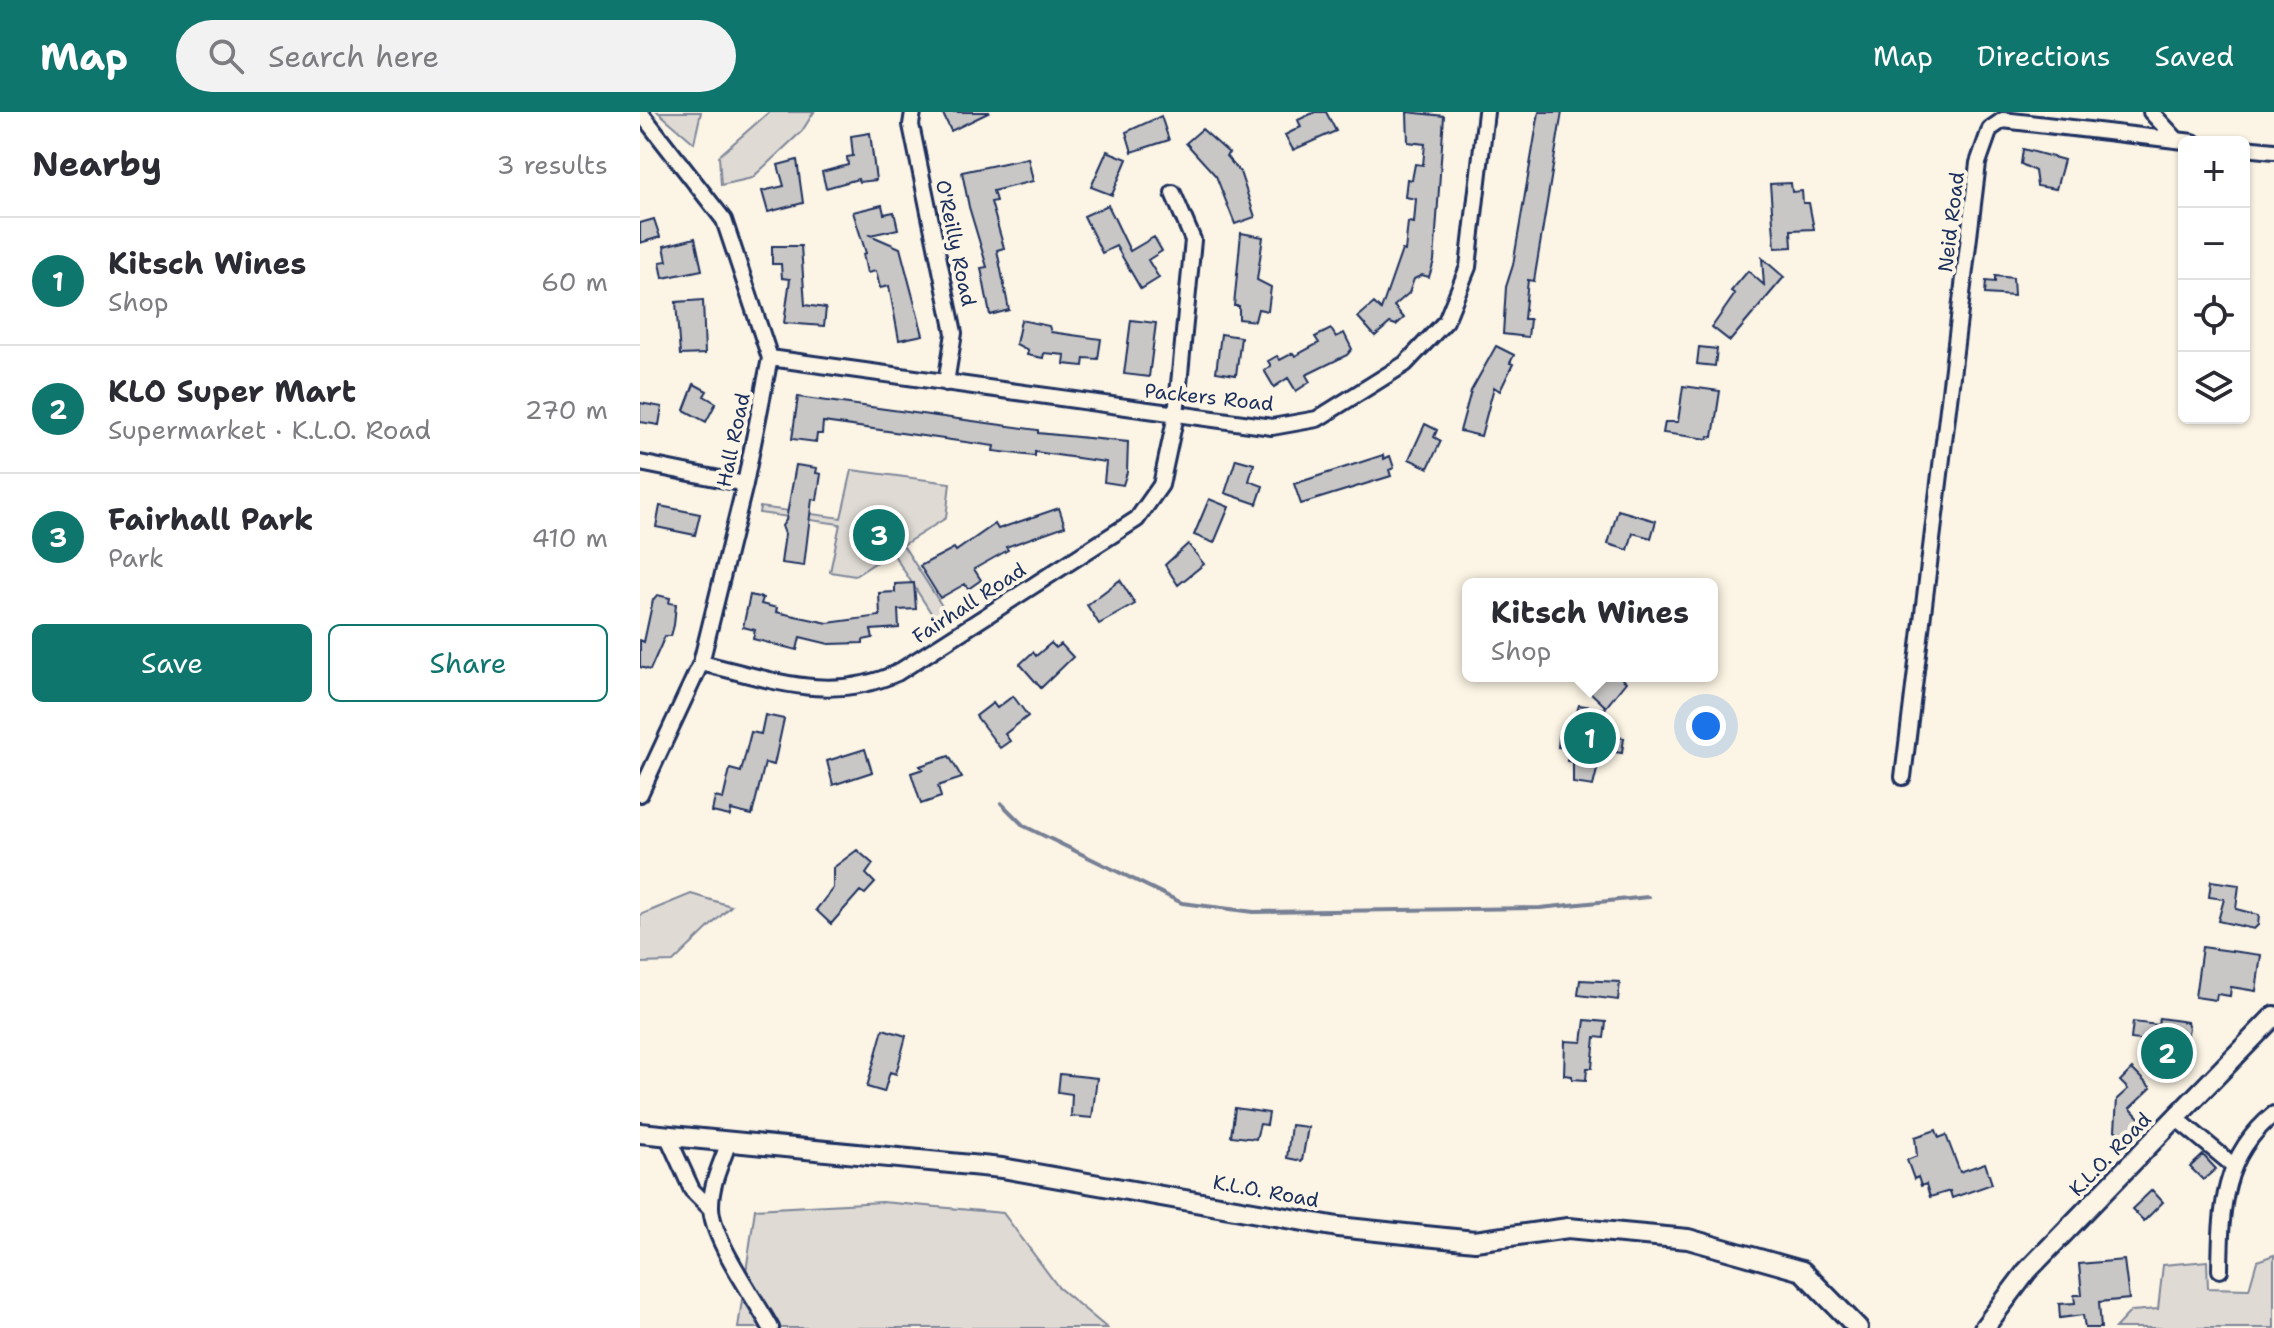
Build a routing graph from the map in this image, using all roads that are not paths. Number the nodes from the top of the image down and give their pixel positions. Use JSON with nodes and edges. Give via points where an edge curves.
{"nodes":[{"id":1,"x":640,"y":112,"type":"edge"},
{"id":2,"x":913,"y":112,"type":"edge"},
{"id":3,"x":1486,"y":112,"type":"edge"},
{"id":4,"x":2151,"y":112,"type":"edge"},
{"id":5,"x":2177,"y":140,"type":"joint"},
{"id":6,"x":2250,"y":149,"type":"edge"},
{"id":7,"x":2274,"y":151,"type":"edge"},
{"id":8,"x":1173,"y":193,"type":"dead end"},
{"id":9,"x":770,"y":358,"type":"junction"},
{"id":10,"x":946,"y":383,"type":"junction"},
{"id":11,"x":1176,"y":415,"type":"junction"},
{"id":12,"x":640,"y":463,"type":"edge"},
{"id":13,"x":745,"y":484,"type":"junction"},
{"id":14,"x":701,"y":663,"type":"junction"},
{"id":15,"x":1903,"y":777,"type":"dead end"},
{"id":16,"x":640,"y":794,"type":"edge"},
{"id":17,"x":2274,"y":1016,"type":"edge"},
{"id":18,"x":2274,"y":1114,"type":"edge"},
{"id":19,"x":2176,"y":1118,"type":"junction"},
{"id":20,"x":640,"y":1133,"type":"edge"},
{"id":21,"x":667,"y":1135,"type":"junction"},
{"id":22,"x":729,"y":1141,"type":"junction"},
{"id":23,"x":2234,"y":1166,"type":"junction"},
{"id":24,"x":711,"y":1209,"type":"junction"},
{"id":25,"x":2220,"y":1270,"type":"dead end"},
{"id":26,"x":771,"y":1328,"type":"edge"},
{"id":27,"x":1858,"y":1328,"type":"edge"},
{"id":28,"x":1984,"y":1328,"type":"edge"}],
"edges":[{"from":1,"to":9,"type":"street","name":"Hall Road","via":[[724,220]]},
{"from":2,"to":10,"type":"street","name":"O'Reilly Road","via":[[911,125],[954,333]]},
{"from":3,"to":11,"type":"street","name":"Packers Road","via":[[1468,267],[1446,321],[1405,364],[1317,419],[1272,427]]},
{"from":4,"to":5,"type":"street"},
{"from":5,"to":15,"type":"street","name":"Neid Road","via":[[2003,120],[1990,129],[1978,163]]},
{"from":6,"to":7,"type":"street"},
{"from":8,"to":11,"type":"street","name":"Fairhall Road","via":[[1193,240]]},
{"from":9,"to":10,"type":"street","name":"Packers Road"},
{"from":9,"to":13,"type":"street","name":"Hall Road"},
{"from":10,"to":11,"type":"street","name":"Packers Road"},
{"from":11,"to":14,"type":"street","name":"Fairhall Road","via":[[1161,485],[1137,519],[897,673],[868,686],[827,691]]},
{"from":12,"to":13,"type":"street"},
{"from":13,"to":14,"type":"street","name":"Hall Road"},
{"from":14,"to":16,"type":"street","name":"Hall Road"},
{"from":17,"to":19,"type":"main road","name":"K.L.O. Road"},
{"from":18,"to":23,"type":"street","via":[[2261,1124]]},
{"from":19,"to":23,"type":"street"},
{"from":19,"to":28,"type":"main road","name":"K.L.O. Road","via":[[2027,1271]]},
{"from":20,"to":21,"type":"main road","name":"K.L.O. Road"},
{"from":21,"to":22,"type":"main road","name":"K.L.O. Road"},
{"from":21,"to":24,"type":"street","via":[[692,1190]]},
{"from":22,"to":24,"type":"street"},
{"from":22,"to":27,"type":"main road","name":"K.L.O. Road","via":[[1002,1168],[1338,1227],[1425,1236],[1475,1241],[1568,1228],[1688,1239],[1802,1271]]},
{"from":23,"to":25,"type":"street","via":[[2221,1202]]},
{"from":24,"to":26,"type":"street","via":[[719,1234]]}]}
